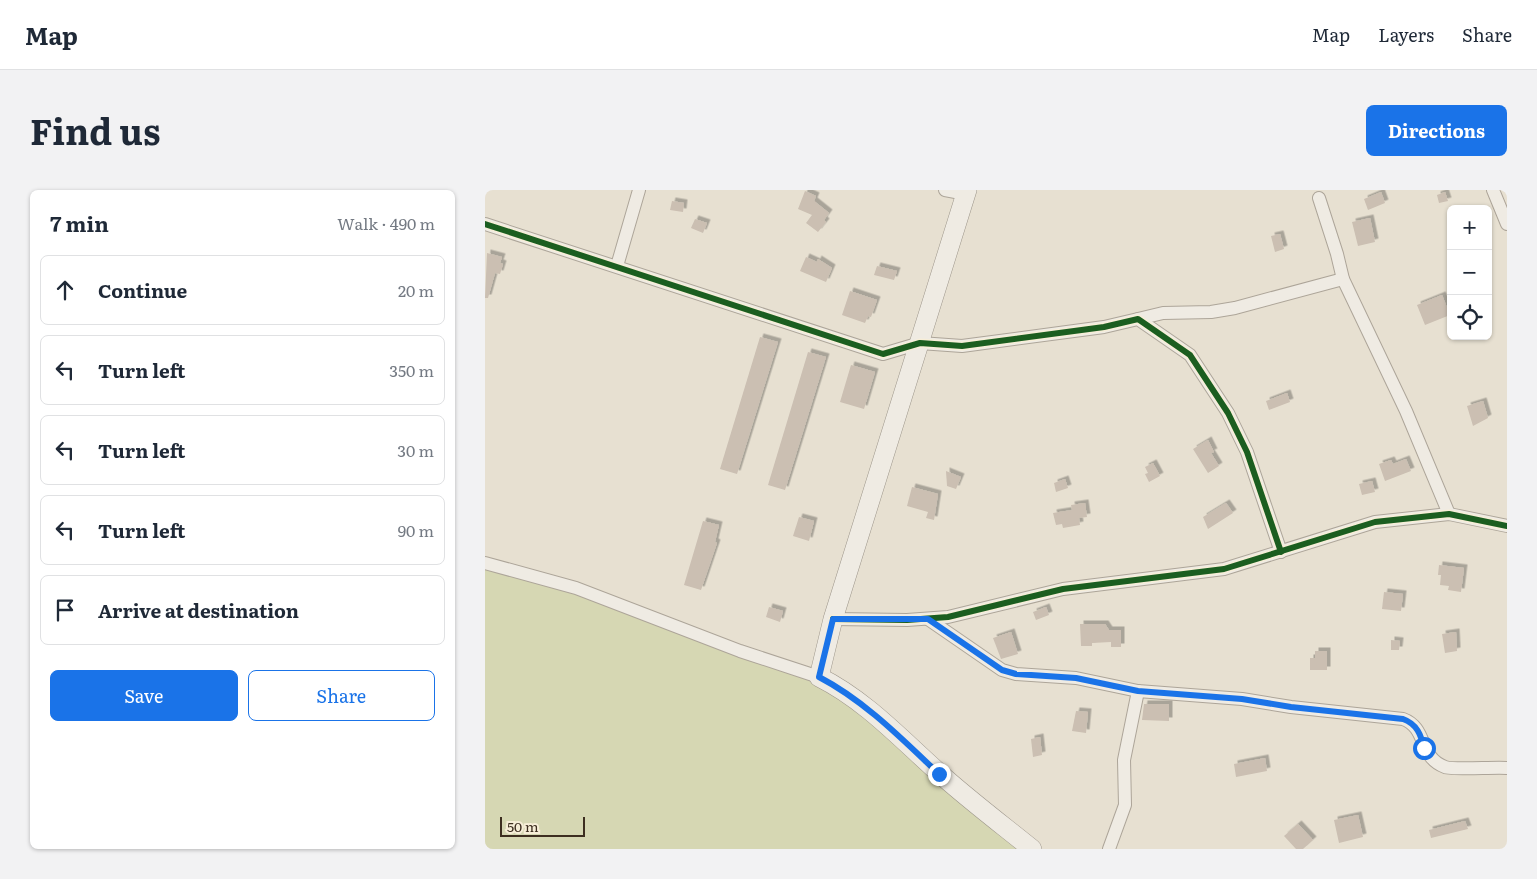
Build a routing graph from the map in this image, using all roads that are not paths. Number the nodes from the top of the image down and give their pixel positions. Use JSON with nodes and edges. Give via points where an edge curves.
{"nodes":[{"id":1,"x":639,"y":190,"type":"edge"},
{"id":2,"x":945,"y":190,"type":"edge"},
{"id":3,"x":1493,"y":190,"type":"edge"},
{"id":4,"x":966,"y":192,"type":"edge"},
{"id":5,"x":1319,"y":198,"type":"dead end"},
{"id":6,"x":485,"y":224,"type":"edge"},
{"id":7,"x":1507,"y":224,"type":"edge"},
{"id":8,"x":617,"y":266,"type":"junction"},
{"id":9,"x":1343,"y":279,"type":"junction"},
{"id":10,"x":1137,"y":319,"type":"junction"},
{"id":11,"x":920,"y":344,"type":"junction"},
{"id":12,"x":1449,"y":514,"type":"junction"},
{"id":13,"x":1507,"y":526,"type":"edge"},
{"id":14,"x":1281,"y":552,"type":"junction"},
{"id":15,"x":485,"y":563,"type":"edge"},
{"id":16,"x":833,"y":619,"type":"junction"},
{"id":17,"x":928,"y":619,"type":"junction"},
{"id":18,"x":819,"y":677,"type":"junction"},
{"id":19,"x":1138,"y":691,"type":"junction"},
{"id":20,"x":1507,"y":768,"type":"edge"},
{"id":21,"x":1032,"y":849,"type":"edge"},
{"id":22,"x":1109,"y":849,"type":"edge"}],
"edges":[{"from":1,"to":8,"type":"street"},
{"from":2,"to":4,"type":"street"},
{"from":3,"to":7,"type":"street"},
{"from":4,"to":11,"type":"street"},
{"from":5,"to":9,"type":"street"},
{"from":6,"to":8,"type":"street"},
{"from":8,"to":11,"type":"street","via":[[883,354]]},
{"from":9,"to":10,"type":"street","via":[[1235,308],[1163,313]]},
{"from":9,"to":12,"type":"street","via":[[1406,411]]},
{"from":10,"to":11,"type":"street","via":[[1105,327],[962,346]]},
{"from":10,"to":14,"type":"street","via":[[1190,355],[1229,413],[1247,452]]},
{"from":11,"to":16,"type":"street"},
{"from":12,"to":13,"type":"street"},
{"from":12,"to":14,"type":"street","via":[[1363,524]]},
{"from":14,"to":17,"type":"street","via":[[1224,569],[1063,589]]},
{"from":15,"to":18,"type":"street","via":[[576,588],[740,651]]},
{"from":16,"to":17,"type":"street"},
{"from":16,"to":18,"type":"street"},
{"from":17,"to":19,"type":"street","via":[[1002,670],[1076,678]]},
{"from":18,"to":21,"type":"street","via":[[840,688],[875,715],[939,774]]},
{"from":19,"to":20,"type":"street","via":[[1242,699],[1403,719],[1421,736],[1428,756],[1445,767]]},
{"from":19,"to":22,"type":"street","via":[[1124,760],[1125,805]]}]}
